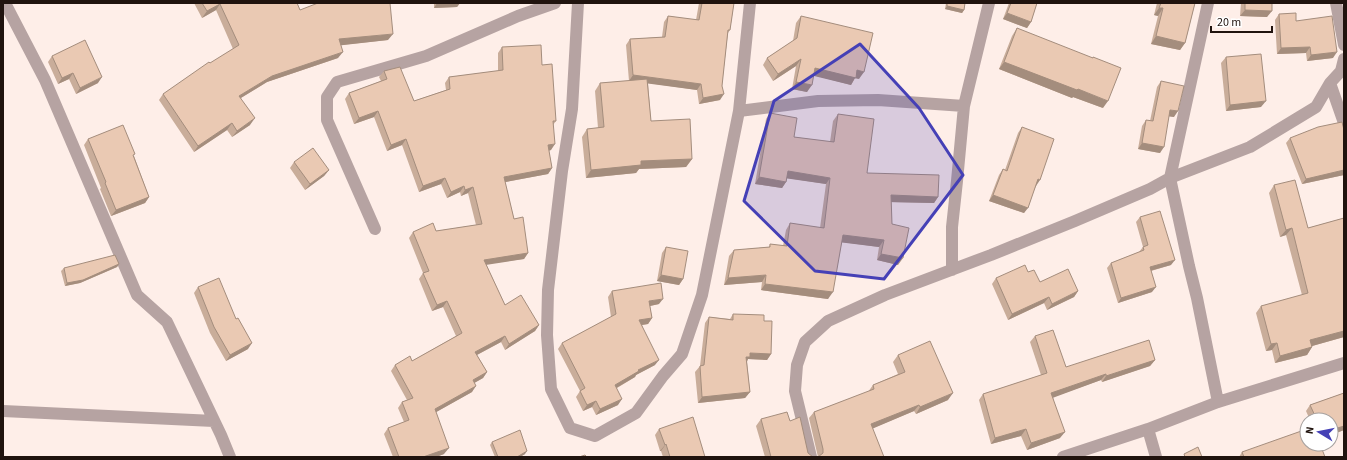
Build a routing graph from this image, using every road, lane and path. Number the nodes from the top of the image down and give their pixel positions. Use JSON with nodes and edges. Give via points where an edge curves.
{"nodes":[{"id":1,"x":5,"y":3,"type":"edge"},
{"id":2,"x":556,"y":3,"type":"edge"},
{"id":3,"x":578,"y":3,"type":"edge"},
{"id":4,"x":750,"y":3,"type":"edge"},
{"id":5,"x":989,"y":3,"type":"edge"},
{"id":6,"x":1208,"y":3,"type":"edge"},
{"id":7,"x":1336,"y":3,"type":"edge"},
{"id":8,"x":1344,"y":45,"type":"edge"},
{"id":9,"x":1344,"y":59,"type":"edge"},
{"id":10,"x":1330,"y":82,"type":"junction"},
{"id":11,"x":964,"y":106,"type":"junction"},
{"id":12,"x":739,"y":111,"type":"junction"},
{"id":13,"x":1344,"y":123,"type":"edge"},
{"id":14,"x":1170,"y":178,"type":"junction"},
{"id":15,"x":375,"y":229,"type":"dead end"},
{"id":16,"x":952,"y":270,"type":"junction"},
{"id":17,"x":1344,"y":364,"type":"edge"},
{"id":18,"x":1218,"y":402,"type":"junction"},
{"id":19,"x":3,"y":411,"type":"edge"},
{"id":20,"x":214,"y":421,"type":"junction"},
{"id":21,"x":1148,"y":429,"type":"junction"},
{"id":22,"x":230,"y":457,"type":"edge"},
{"id":23,"x":811,"y":457,"type":"edge"},
{"id":24,"x":1063,"y":457,"type":"edge"},
{"id":25,"x":1156,"y":457,"type":"edge"}],
"edges":[{"from":1,"to":20,"type":"street","via":[[45,80],[137,295],[167,322]]},
{"from":2,"to":15,"type":"street","via":[[518,16],[426,56],[337,82],[327,98],[327,120]]},
{"from":3,"to":12,"type":"street","via":[[572,109],[548,290],[547,335],[551,389],[570,428],[595,436],[636,413],[682,354],[702,296]]},
{"from":4,"to":12,"type":"street"},
{"from":5,"to":11,"type":"street"},
{"from":6,"to":14,"type":"street"},
{"from":7,"to":8,"type":"street"},
{"from":9,"to":10,"type":"street","via":[[1341,71]]},
{"from":10,"to":13,"type":"street"},
{"from":10,"to":14,"type":"street","via":[[1316,107],[1250,147]]},
{"from":11,"to":12,"type":"street","via":[[878,100],[826,101]]},
{"from":11,"to":16,"type":"street","via":[[952,227]]},
{"from":14,"to":16,"type":"street","via":[[1082,218]]},
{"from":14,"to":18,"type":"street"},
{"from":16,"to":23,"type":"street","via":[[884,295],[828,321],[806,342],[797,365],[796,391]]},
{"from":17,"to":18,"type":"street"},
{"from":18,"to":21,"type":"street"},
{"from":19,"to":20,"type":"street"},
{"from":20,"to":22,"type":"street"},
{"from":21,"to":24,"type":"street"},
{"from":21,"to":25,"type":"street"}]}
